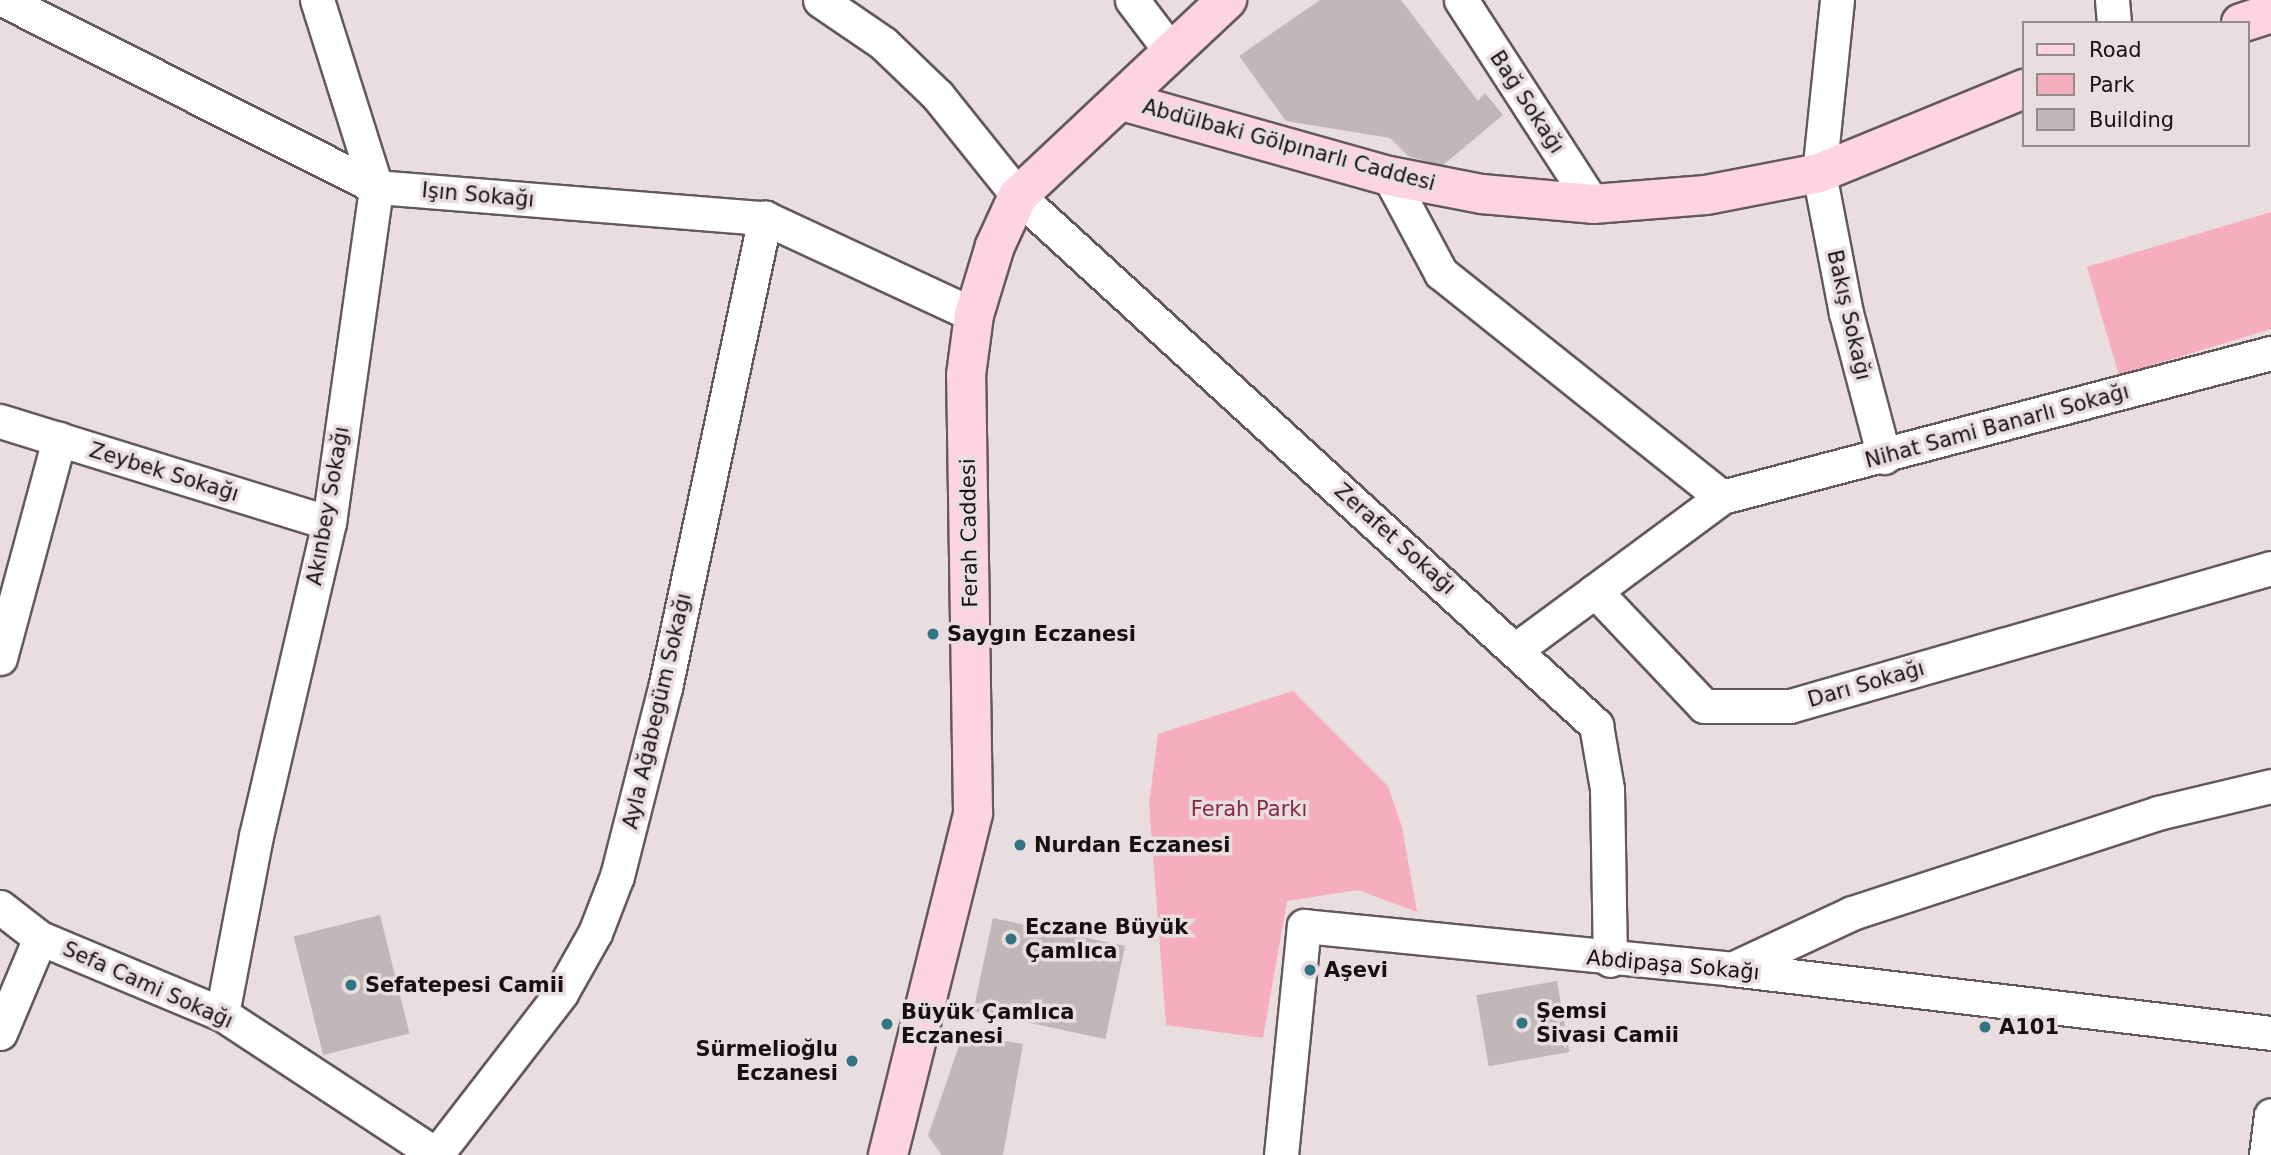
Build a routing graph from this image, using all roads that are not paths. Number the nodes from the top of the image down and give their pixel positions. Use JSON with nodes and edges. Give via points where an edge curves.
{"nodes":[{"id":1,"x":4,"y":0,"type":"edge"},
{"id":2,"x":317,"y":0,"type":"edge"},
{"id":3,"x":820,"y":0,"type":"edge"},
{"id":4,"x":1132,"y":0,"type":"edge"},
{"id":5,"x":1227,"y":0,"type":"edge"},
{"id":6,"x":1461,"y":0,"type":"edge"},
{"id":7,"x":1837,"y":0,"type":"edge"},
{"id":8,"x":2112,"y":0,"type":"edge"},
{"id":9,"x":2271,"y":13,"type":"edge"},
{"id":10,"x":2114,"y":21,"type":"edge"},
{"id":11,"x":2247,"y":21,"type":"edge"},
{"id":12,"x":1170,"y":50,"type":"junction"},
{"id":13,"x":2022,"y":90,"type":"edge"},
{"id":14,"x":1122,"y":101,"type":"junction"},
{"id":15,"x":1819,"y":173,"type":"junction"},
{"id":16,"x":1389,"y":176,"type":"junction"},
{"id":17,"x":376,"y":187,"type":"junction"},
{"id":18,"x":1018,"y":196,"type":"junction"},
{"id":19,"x":1593,"y":204,"type":"junction"},
{"id":20,"x":765,"y":218,"type":"junction"},
{"id":21,"x":974,"y":315,"type":"junction"},
{"id":22,"x":2271,"y":353,"type":"edge"},
{"id":23,"x":0,"y":421,"type":"edge"},
{"id":24,"x":59,"y":439,"type":"junction"},
{"id":25,"x":1884,"y":457,"type":"junction"},
{"id":26,"x":1722,"y":497,"type":"junction"},
{"id":27,"x":329,"y":523,"type":"junction"},
{"id":28,"x":2271,"y":568,"type":"edge"},
{"id":29,"x":1595,"y":591,"type":"junction"},
{"id":30,"x":1516,"y":650,"type":"junction"},
{"id":31,"x":0,"y":658,"type":"edge"},
{"id":32,"x":2271,"y":786,"type":"edge"},
{"id":33,"x":0,"y":907,"type":"edge"},
{"id":34,"x":40,"y":938,"type":"junction"},
{"id":35,"x":1611,"y":960,"type":"junction"},
{"id":36,"x":1732,"y":969,"type":"junction"},
{"id":37,"x":222,"y":1014,"type":"junction"},
{"id":38,"x":0,"y":1033,"type":"edge"},
{"id":39,"x":2271,"y":1033,"type":"edge"},
{"id":40,"x":2271,"y":1115,"type":"edge"},
{"id":41,"x":436,"y":1155,"type":"edge"},
{"id":42,"x":888,"y":1155,"type":"edge"},
{"id":43,"x":1281,"y":1155,"type":"edge"},
{"id":44,"x":2266,"y":1155,"type":"edge"}],
"edges":[{"from":1,"to":17,"type":"street","name":"Işın Sokağı"},
{"from":2,"to":17,"type":"street","name":"Akınbey Sokağı"},
{"from":3,"to":18,"type":"street","name":"Zerafet Sokağı","via":[[883,43],[938,96]]},
{"from":4,"to":12,"type":"street"},
{"from":5,"to":12,"type":"street","name":"Ferah Caddesi"},
{"from":6,"to":19,"type":"street","name":"Bağ Sokağı"},
{"from":7,"to":15,"type":"street","name":"Bakış Sokağı"},
{"from":8,"to":10,"type":"street"},
{"from":9,"to":11,"type":"street"},
{"from":12,"to":14,"type":"street","name":"Ferah Caddesi"},
{"from":13,"to":15,"type":"street","name":"Abdülbaki Gölpınarlı Caddesi"},
{"from":14,"to":16,"type":"street","name":"Abdülbaki Gölpınarlı Caddesi"},
{"from":14,"to":18,"type":"street","name":"Ferah Caddesi"},
{"from":15,"to":19,"type":"street","name":"Abdülbaki Gölpınarlı Caddesi","via":[[1706,195]]},
{"from":15,"to":25,"type":"street","name":"Bakış Sokağı","via":[[1846,313]]},
{"from":16,"to":19,"type":"street","name":"Abdülbaki Gölpınarlı Caddesi","via":[[1482,194]]},
{"from":16,"to":26,"type":"street","via":[[1441,273]]},
{"from":17,"to":20,"type":"street","name":"Işın Sokağı"},
{"from":17,"to":27,"type":"street","name":"Akınbey Sokağı"},
{"from":18,"to":21,"type":"street","name":"Ferah Caddesi","via":[[995,246]]},
{"from":18,"to":30,"type":"street","name":"Zerafet Sokağı"},
{"from":20,"to":21,"type":"street","name":"Işın Sokağı"},
{"from":20,"to":41,"type":"street","name":"Ayla Ağabegüm Sokağı","via":[[665,688],[617,876],[595,933],[561,993]]},
{"from":21,"to":42,"type":"street","name":"Ferah Caddesi","via":[[966,375],[973,813]]},
{"from":22,"to":25,"type":"street","name":"Nihat Sami Banarlı Sokağı"},
{"from":23,"to":24,"type":"street","name":"Zeybek Sokağı"},
{"from":24,"to":27,"type":"street","name":"Zeybek Sokağı"},
{"from":24,"to":31,"type":"street"},
{"from":25,"to":26,"type":"street","name":"Nihat Sami Banarlı Sokağı"},
{"from":26,"to":29,"type":"street","name":"Nihat Sami Banarlı Sokağı"},
{"from":27,"to":37,"type":"street","name":"Akınbey Sokağı","via":[[256,836]]},
{"from":28,"to":29,"type":"street","name":"Darı Sokağı","via":[[1790,706],[1703,706]]},
{"from":29,"to":30,"type":"street"},
{"from":30,"to":35,"type":"street","name":"Zerafet Sokağı","via":[[1596,725],[1608,789]]},
{"from":32,"to":36,"type":"street","via":[[2158,813],[1852,913]]},
{"from":33,"to":34,"type":"street","name":"Sefa Cami Sokağı"},
{"from":34,"to":37,"type":"street","name":"Sefa Cami Sokağı"},
{"from":34,"to":38,"type":"street"},
{"from":35,"to":36,"type":"street","name":"Abdipaşa Sokağı"},
{"from":35,"to":43,"type":"street","name":"Abdipaşa Sokağı","via":[[1304,926]]},
{"from":36,"to":39,"type":"street","name":"Abdipaşa Sokağı"},
{"from":37,"to":41,"type":"street","name":"Sefa Cami Sokağı"},
{"from":40,"to":44,"type":"street"}]}
